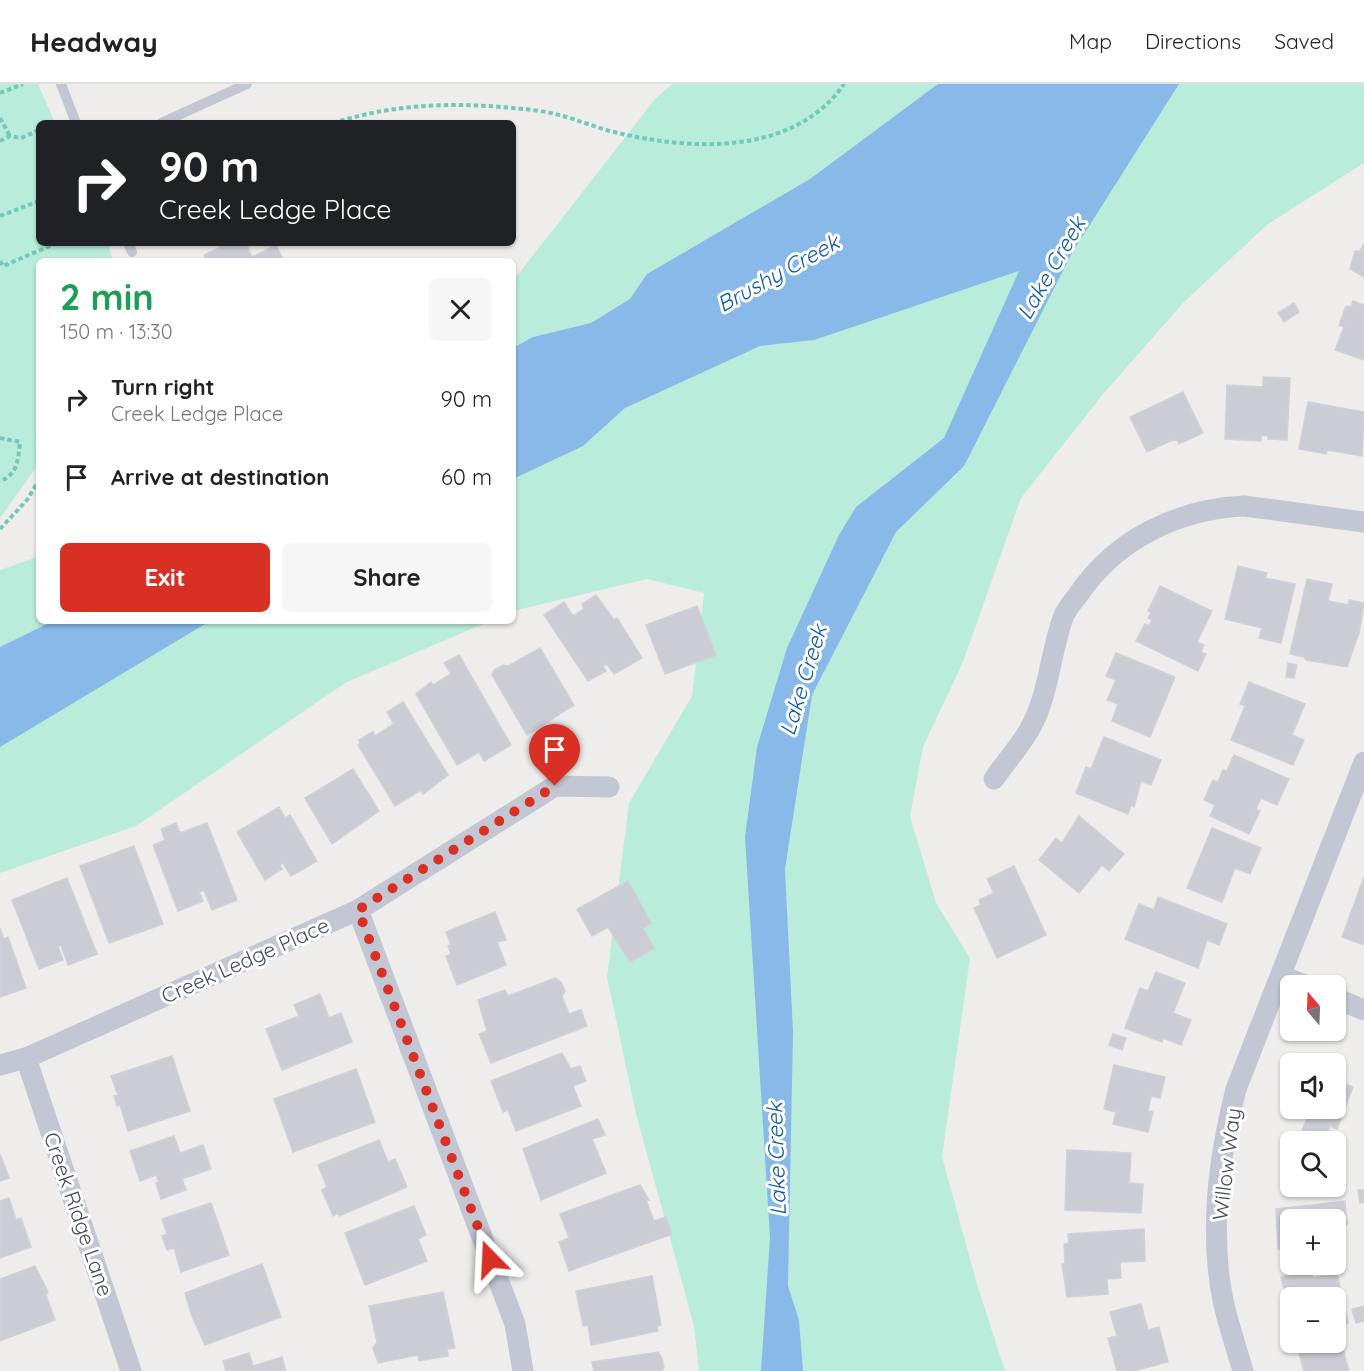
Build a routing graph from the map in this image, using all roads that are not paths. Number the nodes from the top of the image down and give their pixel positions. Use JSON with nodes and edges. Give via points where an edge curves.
{"nodes":[{"id":1,"x":61,"y":84,"type":"edge"},
{"id":2,"x":247,"y":84,"type":"edge"},
{"id":3,"x":75,"y":120,"type":"edge"},
{"id":4,"x":168,"y":120,"type":"edge"},
{"id":5,"x":1364,"y":522,"type":"edge"},
{"id":6,"x":1364,"y":762,"type":"edge"},
{"id":7,"x":994,"y":779,"type":"dead end"},
{"id":8,"x":609,"y":787,"type":"dead end"},
{"id":9,"x":358,"y":910,"type":"junction"},
{"id":10,"x":1282,"y":975,"type":"edge"},
{"id":11,"x":1280,"y":981,"type":"edge"},
{"id":12,"x":1346,"y":1003,"type":"edge"},
{"id":13,"x":1364,"y":1010,"type":"edge"},
{"id":14,"x":26,"y":1058,"type":"junction"},
{"id":15,"x":0,"y":1065,"type":"edge"},
{"id":16,"x":131,"y":1371,"type":"edge"},
{"id":17,"x":523,"y":1371,"type":"edge"},
{"id":18,"x":1243,"y":1371,"type":"edge"}],
"edges":[{"from":1,"to":3,"type":"lane"},
{"from":2,"to":4,"type":"lane"},
{"from":5,"to":7,"type":"street","via":[[1244,506],[1224,507],[1185,515],[1157,527],[1115,554],[1087,582],[1064,615],[1033,723]]},
{"from":6,"to":10,"type":"street","name":"Willow Way"},
{"from":8,"to":9,"type":"street","name":"Creek Ledge Place","via":[[555,786]]},
{"from":9,"to":14,"type":"street","name":"Creek Ledge Place"},
{"from":9,"to":17,"type":"street","via":[[515,1324]]},
{"from":11,"to":18,"type":"street","name":"Willow Way","via":[[1236,1089],[1222,1158],[1218,1251],[1223,1299]]},
{"from":12,"to":13,"type":"street"},
{"from":14,"to":15,"type":"street","name":"Creek Ledge Place"},
{"from":14,"to":16,"type":"street","name":"Creek Ridge Lane"}]}
